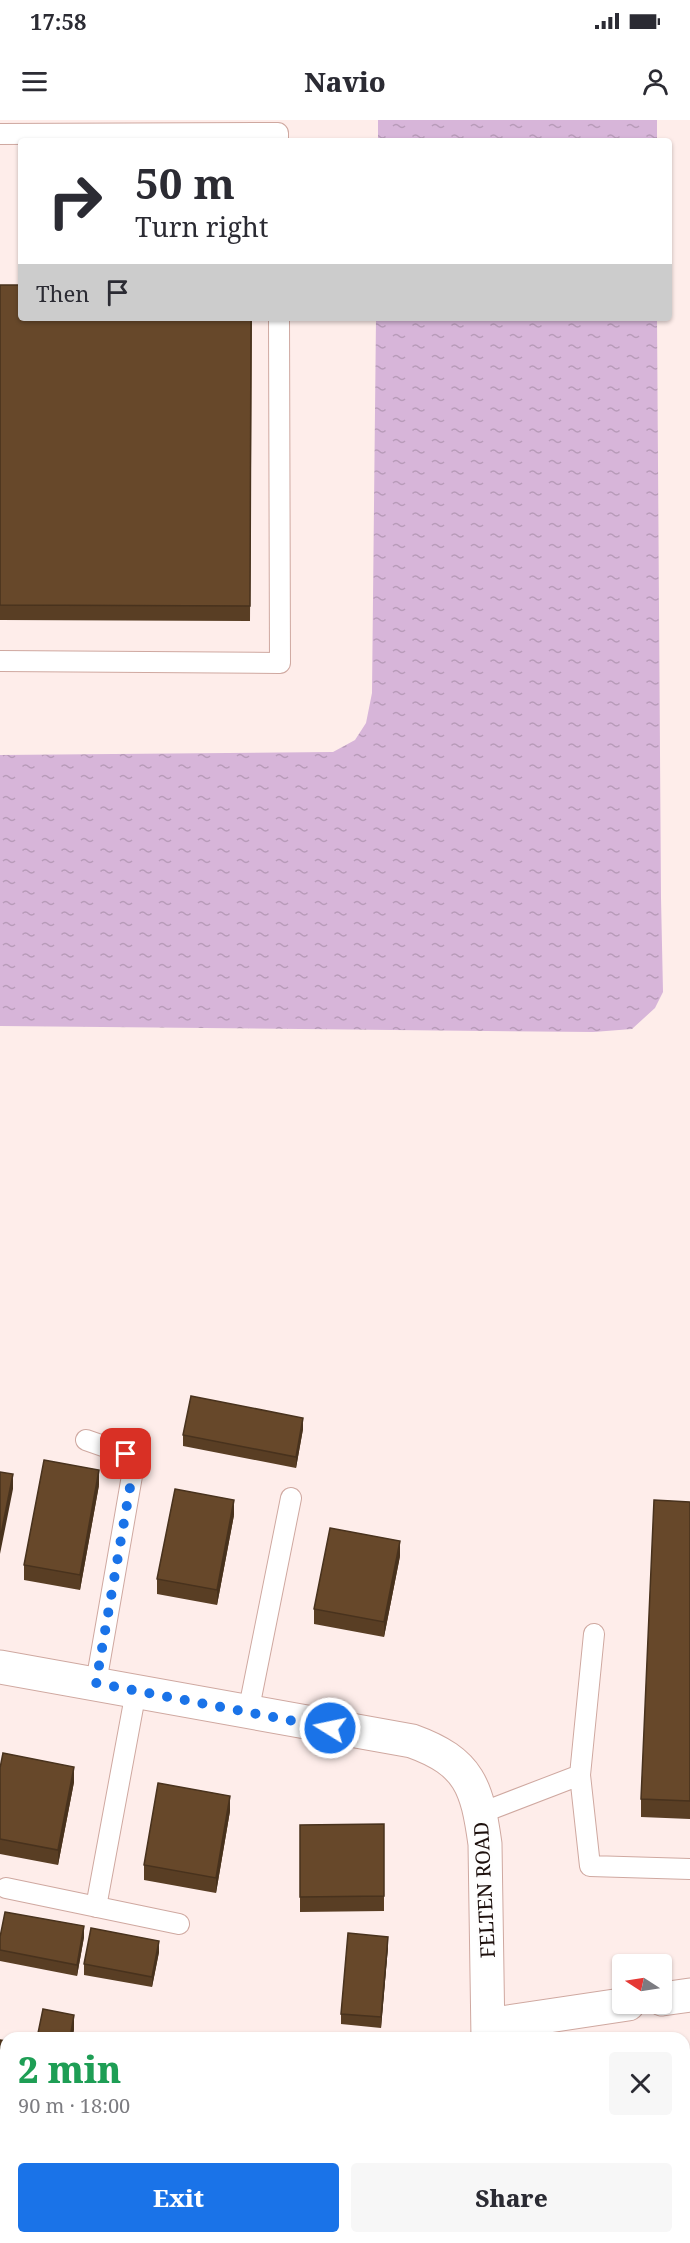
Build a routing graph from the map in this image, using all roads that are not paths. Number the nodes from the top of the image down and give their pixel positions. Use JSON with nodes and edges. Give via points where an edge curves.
{"nodes":[{"id":1,"x":0,"y":134,"type":"edge"},
{"id":2,"x":278,"y":138,"type":"edge"},
{"id":3,"x":279,"y":321,"type":"edge"},
{"id":4,"x":0,"y":661,"type":"edge"},
{"id":5,"x":86,"y":1440,"type":"dead end"},
{"id":6,"x":291,"y":1498,"type":"dead end"},
{"id":7,"x":594,"y":1634,"type":"dead end"},
{"id":8,"x":0,"y":1667,"type":"edge"},
{"id":9,"x":96,"y":1683,"type":"junction"},
{"id":10,"x":136,"y":1691,"type":"junction"},
{"id":11,"x":248,"y":1713,"type":"junction"},
{"id":12,"x":580,"y":1775,"type":"junction"},
{"id":13,"x":481,"y":1813,"type":"junction"},
{"id":14,"x":690,"y":1869,"type":"edge"},
{"id":15,"x":6,"y":1888,"type":"dead end"},
{"id":16,"x":96,"y":1907,"type":"junction"},
{"id":17,"x":178,"y":1924,"type":"dead end"},
{"id":18,"x":690,"y":1995,"type":"edge"},
{"id":19,"x":672,"y":1998,"type":"edge"},
{"id":20,"x":612,"y":2007,"type":"edge"},
{"id":21,"x":488,"y":2032,"type":"edge"}],
"edges":[{"from":1,"to":2,"type":"lane","via":[[278,133]]},
{"from":3,"to":4,"type":"lane","via":[[280,663]]},
{"from":5,"to":9,"type":"lane","via":[[126,1454],[133,1470]]},
{"from":6,"to":11,"type":"lane"},
{"from":7,"to":12,"type":"lane"},
{"from":8,"to":9,"type":"street","name":"FELTEN ROAD"},
{"from":9,"to":10,"type":"street","name":"FELTEN ROAD"},
{"from":10,"to":11,"type":"street","name":"FELTEN ROAD"},
{"from":10,"to":16,"type":"lane"},
{"from":11,"to":13,"type":"street","name":"FELTEN ROAD","via":[[412,1741],[435,1749],[459,1767],[472,1786]]},
{"from":12,"to":13,"type":"lane"},
{"from":12,"to":14,"type":"lane","via":[[590,1866]]},
{"from":13,"to":21,"type":"street","name":"FELTEN ROAD","via":[[485,1844]]},
{"from":15,"to":16,"type":"lane"},
{"from":16,"to":17,"type":"lane"},
{"from":18,"to":19,"type":"street"},
{"from":20,"to":21,"type":"street","name":"FELTEN ROAD"}]}
